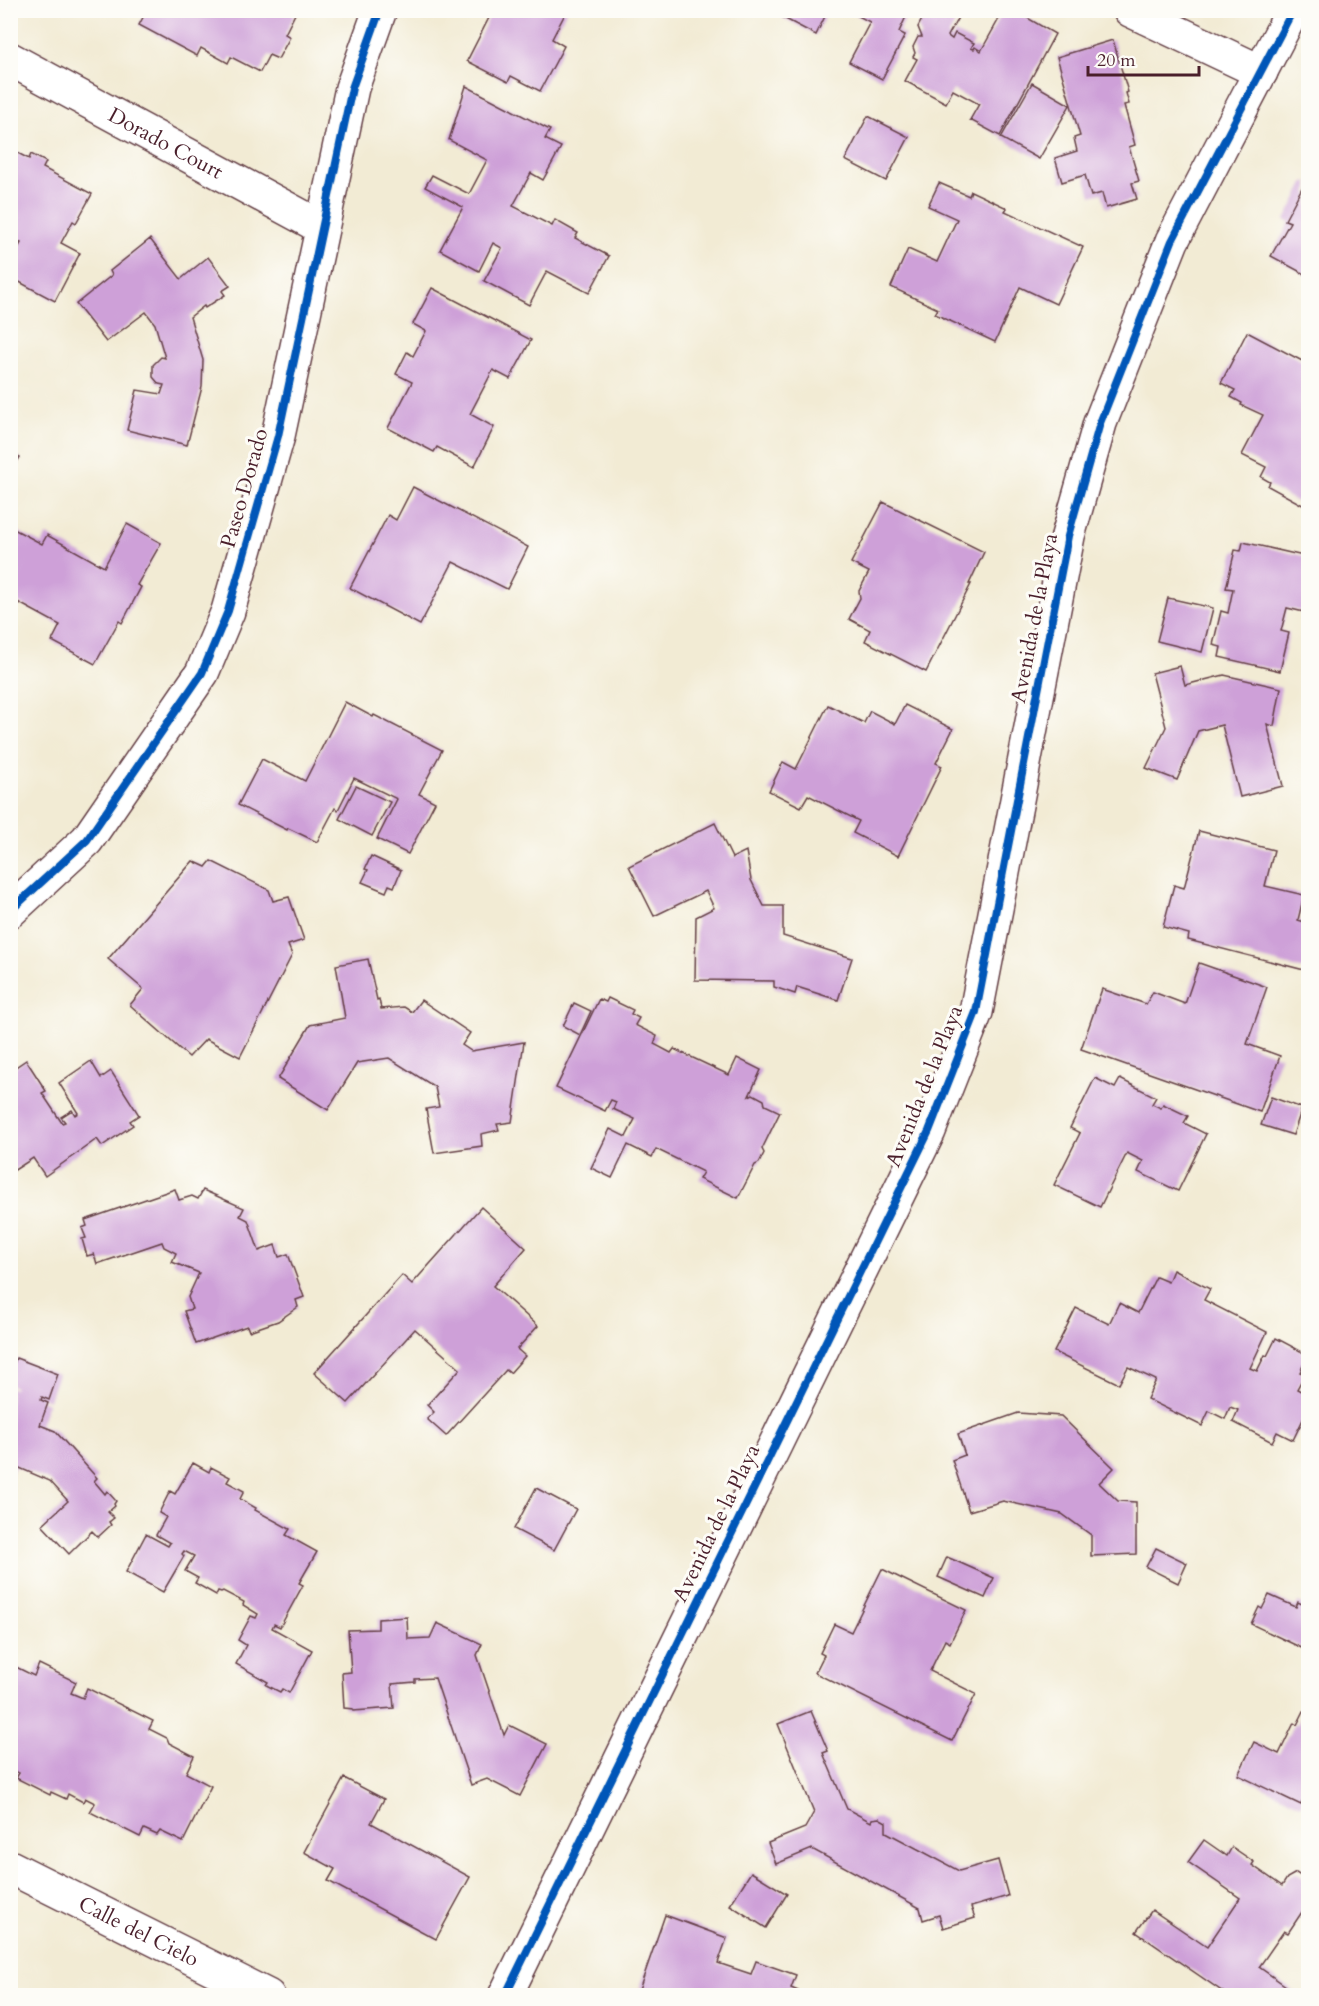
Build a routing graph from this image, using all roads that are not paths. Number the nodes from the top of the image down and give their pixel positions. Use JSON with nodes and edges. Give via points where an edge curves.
{"nodes":[{"id":1,"x":380,"y":10,"type":"edge"},
{"id":2,"x":1130,"y":10,"type":"edge"},
{"id":3,"x":1293,"y":10,"type":"edge"},
{"id":4,"x":10,"y":59,"type":"edge"},
{"id":5,"x":1260,"y":72,"type":"junction"},
{"id":6,"x":321,"y":227,"type":"junction"},
{"id":7,"x":10,"y":911,"type":"edge"},
{"id":8,"x":10,"y":1868,"type":"edge"},
{"id":9,"x":268,"y":1995,"type":"edge"},
{"id":10,"x":505,"y":1995,"type":"edge"}],
"edges":[{"from":1,"to":6,"type":"street","name":"Paseo Dorado","via":[[352,88]]},
{"from":2,"to":5,"type":"street"},
{"from":3,"to":5,"type":"street","name":"Avenida de la Playa"},
{"from":4,"to":6,"type":"street","name":"Dorado Court"},
{"from":5,"to":10,"type":"street","name":"Avenida de la Playa","via":[[1172,241],[1100,423],[1068,536],[976,1012],[929,1131]]},
{"from":6,"to":7,"type":"street","name":"Paseo Dorado","via":[[278,436],[228,611],[202,673],[87,840]]},
{"from":8,"to":9,"type":"street","name":"Calle del Cielo"}]}
